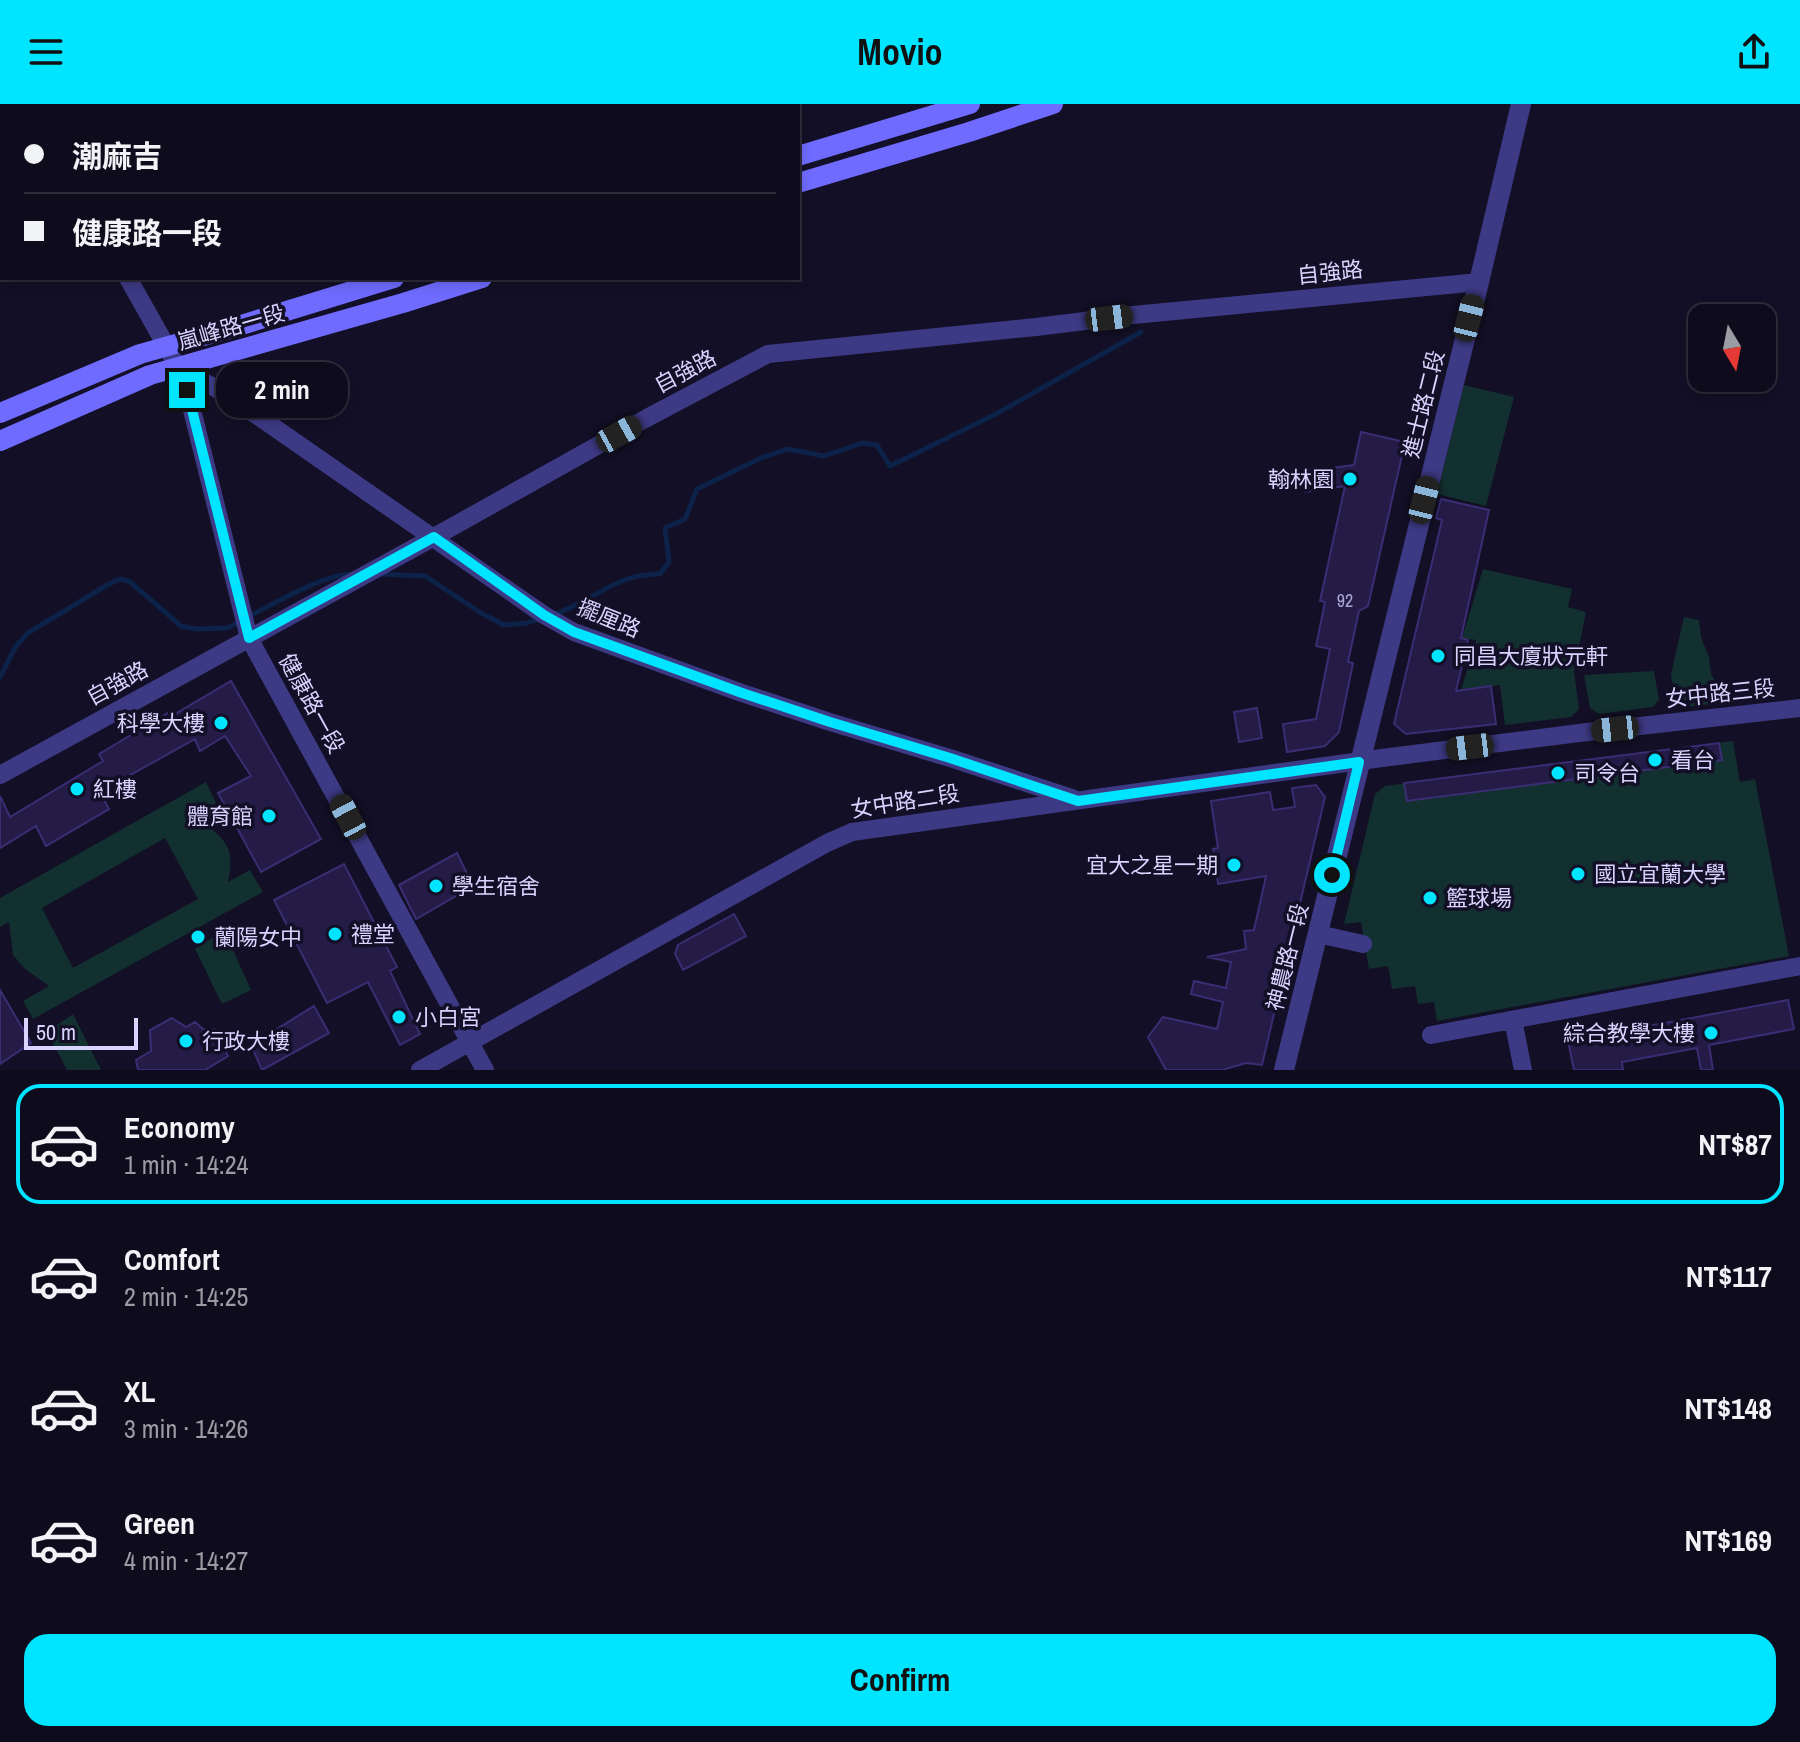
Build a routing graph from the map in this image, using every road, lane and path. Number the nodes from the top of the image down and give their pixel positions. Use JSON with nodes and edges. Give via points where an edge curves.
{"nodes":[{"id":1,"x":970,"y":104,"type":"edge"},
{"id":2,"x":1053,"y":104,"type":"edge"},
{"id":3,"x":1521,"y":104,"type":"edge"},
{"id":4,"x":800,"y":155,"type":"edge"},
{"id":5,"x":800,"y":182,"type":"edge"},
{"id":6,"x":129,"y":280,"type":"edge"},
{"id":7,"x":388,"y":280,"type":"edge"},
{"id":8,"x":476,"y":280,"type":"edge"},
{"id":9,"x":1479,"y":282,"type":"junction"},
{"id":10,"x":165,"y":346,"type":"junction"},
{"id":11,"x":178,"y":367,"type":"junction"},
{"id":12,"x":0,"y":413,"type":"edge"},
{"id":13,"x":0,"y":441,"type":"edge"},
{"id":14,"x":434,"y":537,"type":"junction"},
{"id":15,"x":249,"y":638,"type":"junction"},
{"id":16,"x":1800,"y":708,"type":"edge"},
{"id":17,"x":1359,"y":762,"type":"junction"},
{"id":18,"x":0,"y":775,"type":"edge"},
{"id":19,"x":1078,"y":801,"type":"junction"},
{"id":20,"x":1318,"y":934,"type":"junction"},
{"id":21,"x":1363,"y":944,"type":"dead end"},
{"id":22,"x":1800,"y":966,"type":"edge"},
{"id":23,"x":1513,"y":1020,"type":"junction"},
{"id":24,"x":1431,"y":1035,"type":"dead end"},
{"id":25,"x":469,"y":1043,"type":"junction"},
{"id":26,"x":420,"y":1070,"type":"edge"},
{"id":27,"x":485,"y":1070,"type":"edge"},
{"id":28,"x":1284,"y":1070,"type":"edge"},
{"id":29,"x":1523,"y":1070,"type":"edge"}],
"edges":[{"from":1,"to":4,"type":"main road"},
{"from":2,"to":5,"type":"main road"},
{"from":3,"to":9,"type":"street","name":"進士路二段"},
{"from":6,"to":10,"type":"street","name":"健康路一段"},
{"from":7,"to":10,"type":"main road","name":"嵐峰路一段"},
{"from":8,"to":11,"type":"main road","name":"嵐峰路一段"},
{"from":9,"to":14,"type":"street","name":"自強路","via":[[768,354]]},
{"from":9,"to":17,"type":"street","name":"進士路二段"},
{"from":10,"to":11,"type":"street","name":"健康路一段"},
{"from":10,"to":12,"type":"main road","name":"嵐峰路一段"},
{"from":11,"to":13,"type":"main road","name":"嵐峰路一段"},
{"from":11,"to":14,"type":"street","name":"擺厘路","via":[[229,396]]},
{"from":11,"to":15,"type":"street","name":"健康路一段"},
{"from":14,"to":15,"type":"street","name":"自強路"},
{"from":14,"to":19,"type":"street","name":"擺厘路","via":[[574,632],[742,693]]},
{"from":15,"to":18,"type":"street","name":"自強路"},
{"from":15,"to":25,"type":"street","name":"健康路一段"},
{"from":16,"to":17,"type":"street","name":"女中路三段"},
{"from":17,"to":19,"type":"street","name":"女中路二段"},
{"from":17,"to":20,"type":"street","name":"神農路一段"},
{"from":19,"to":25,"type":"street","name":"女中路二段","via":[[852,832]]},
{"from":20,"to":21,"type":"street"},
{"from":20,"to":28,"type":"street","name":"神農路一段"},
{"from":22,"to":23,"type":"street"},
{"from":23,"to":24,"type":"street"},
{"from":23,"to":29,"type":"street"},
{"from":25,"to":26,"type":"street","name":"女中路二段"},
{"from":25,"to":27,"type":"street","name":"健康路一段"}]}
